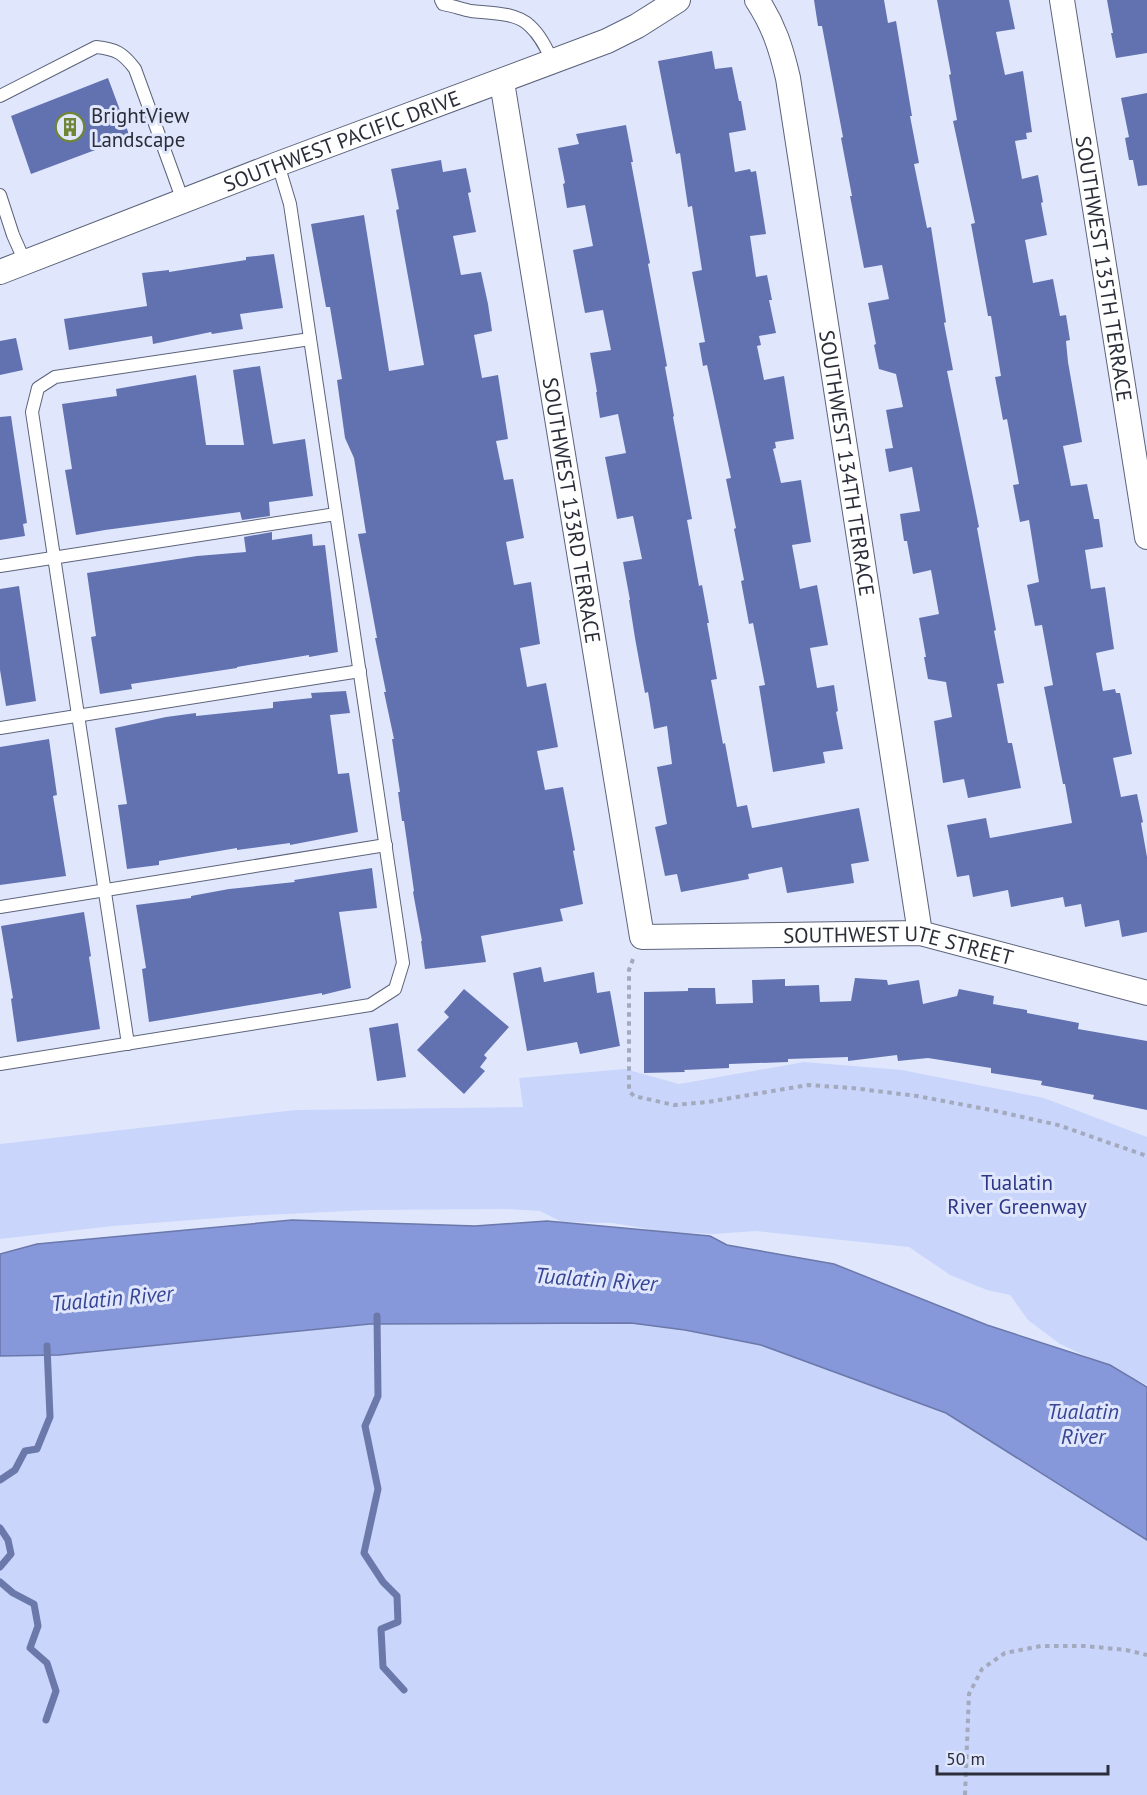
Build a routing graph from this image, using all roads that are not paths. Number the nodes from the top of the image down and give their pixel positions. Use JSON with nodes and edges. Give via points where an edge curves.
{"nodes":[{"id":1,"x":441,"y":0,"type":"edge"},
{"id":2,"x":678,"y":0,"type":"edge"},
{"id":3,"x":757,"y":0,"type":"edge"},
{"id":4,"x":1062,"y":0,"type":"edge"},
{"id":5,"x":553,"y":62,"type":"junction"},
{"id":6,"x":502,"y":82,"type":"junction"},
{"id":7,"x":0,"y":96,"type":"edge"},
{"id":8,"x":279,"y":164,"type":"junction"},
{"id":9,"x":0,"y":195,"type":"edge"},
{"id":10,"x":183,"y":201,"type":"junction"},
{"id":11,"x":25,"y":262,"type":"junction"},
{"id":12,"x":0,"y":272,"type":"edge"},
{"id":13,"x":310,"y":339,"type":"junction"},
{"id":14,"x":336,"y":514,"type":"junction"},
{"id":15,"x":1147,"y":537,"type":"edge"},
{"id":16,"x":54,"y":558,"type":"junction"},
{"id":17,"x":0,"y":566,"type":"edge"},
{"id":18,"x":360,"y":671,"type":"junction"},
{"id":19,"x":78,"y":716,"type":"junction"},
{"id":20,"x":0,"y":728,"type":"edge"},
{"id":21,"x":386,"y":844,"type":"junction"},
{"id":22,"x":106,"y":890,"type":"junction"},
{"id":23,"x":0,"y":907,"type":"edge"},
{"id":24,"x":920,"y":933,"type":"junction"},
{"id":25,"x":642,"y":936,"type":"joint"},
{"id":26,"x":1147,"y":993,"type":"edge"},
{"id":27,"x":128,"y":1044,"type":"junction"},
{"id":28,"x":0,"y":1064,"type":"edge"}],
"edges":[{"from":1,"to":5,"type":"lane","via":[[529,24]]},
{"from":2,"to":5,"type":"street","name":"SOUTHWEST PACIFIC DRIVE","via":[[607,41]]},
{"from":3,"to":24,"type":"street","name":"SOUTHWEST 134TH TERRACE","via":[[776,33],[788,78]]},
{"from":4,"to":15,"type":"street","name":"SOUTHWEST 135TH TERRACE"},
{"from":5,"to":6,"type":"street","name":"SOUTHWEST PACIFIC DRIVE"},
{"from":6,"to":8,"type":"street","name":"SOUTHWEST PACIFIC DRIVE"},
{"from":6,"to":25,"type":"street","name":"SOUTHWEST 133RD TERRACE"},
{"from":7,"to":10,"type":"lane","via":[[96,47],[125,56],[135,69]]},
{"from":8,"to":10,"type":"street","name":"SOUTHWEST PACIFIC DRIVE"},
{"from":8,"to":13,"type":"lane","via":[[290,204]]},
{"from":9,"to":11,"type":"lane"},
{"from":10,"to":11,"type":"street","name":"SOUTHWEST PACIFIC DRIVE"},
{"from":11,"to":12,"type":"street","name":"SOUTHWEST PACIFIC DRIVE"},
{"from":13,"to":14,"type":"lane"},
{"from":13,"to":16,"type":"lane","via":[[55,377],[38,388],[32,412]]},
{"from":14,"to":16,"type":"lane"},
{"from":14,"to":18,"type":"lane"},
{"from":16,"to":17,"type":"lane"},
{"from":16,"to":19,"type":"lane"},
{"from":18,"to":19,"type":"lane"},
{"from":18,"to":21,"type":"lane"},
{"from":19,"to":20,"type":"lane"},
{"from":19,"to":22,"type":"lane"},
{"from":21,"to":22,"type":"lane"},
{"from":21,"to":27,"type":"lane","via":[[402,963],[395,989],[370,1005]]},
{"from":22,"to":23,"type":"lane"},
{"from":22,"to":27,"type":"lane"},
{"from":24,"to":25,"type":"street","name":"SOUTHWEST UTE STREET"},
{"from":24,"to":26,"type":"street","name":"SOUTHWEST UTE STREET"},
{"from":27,"to":28,"type":"lane"}]}
